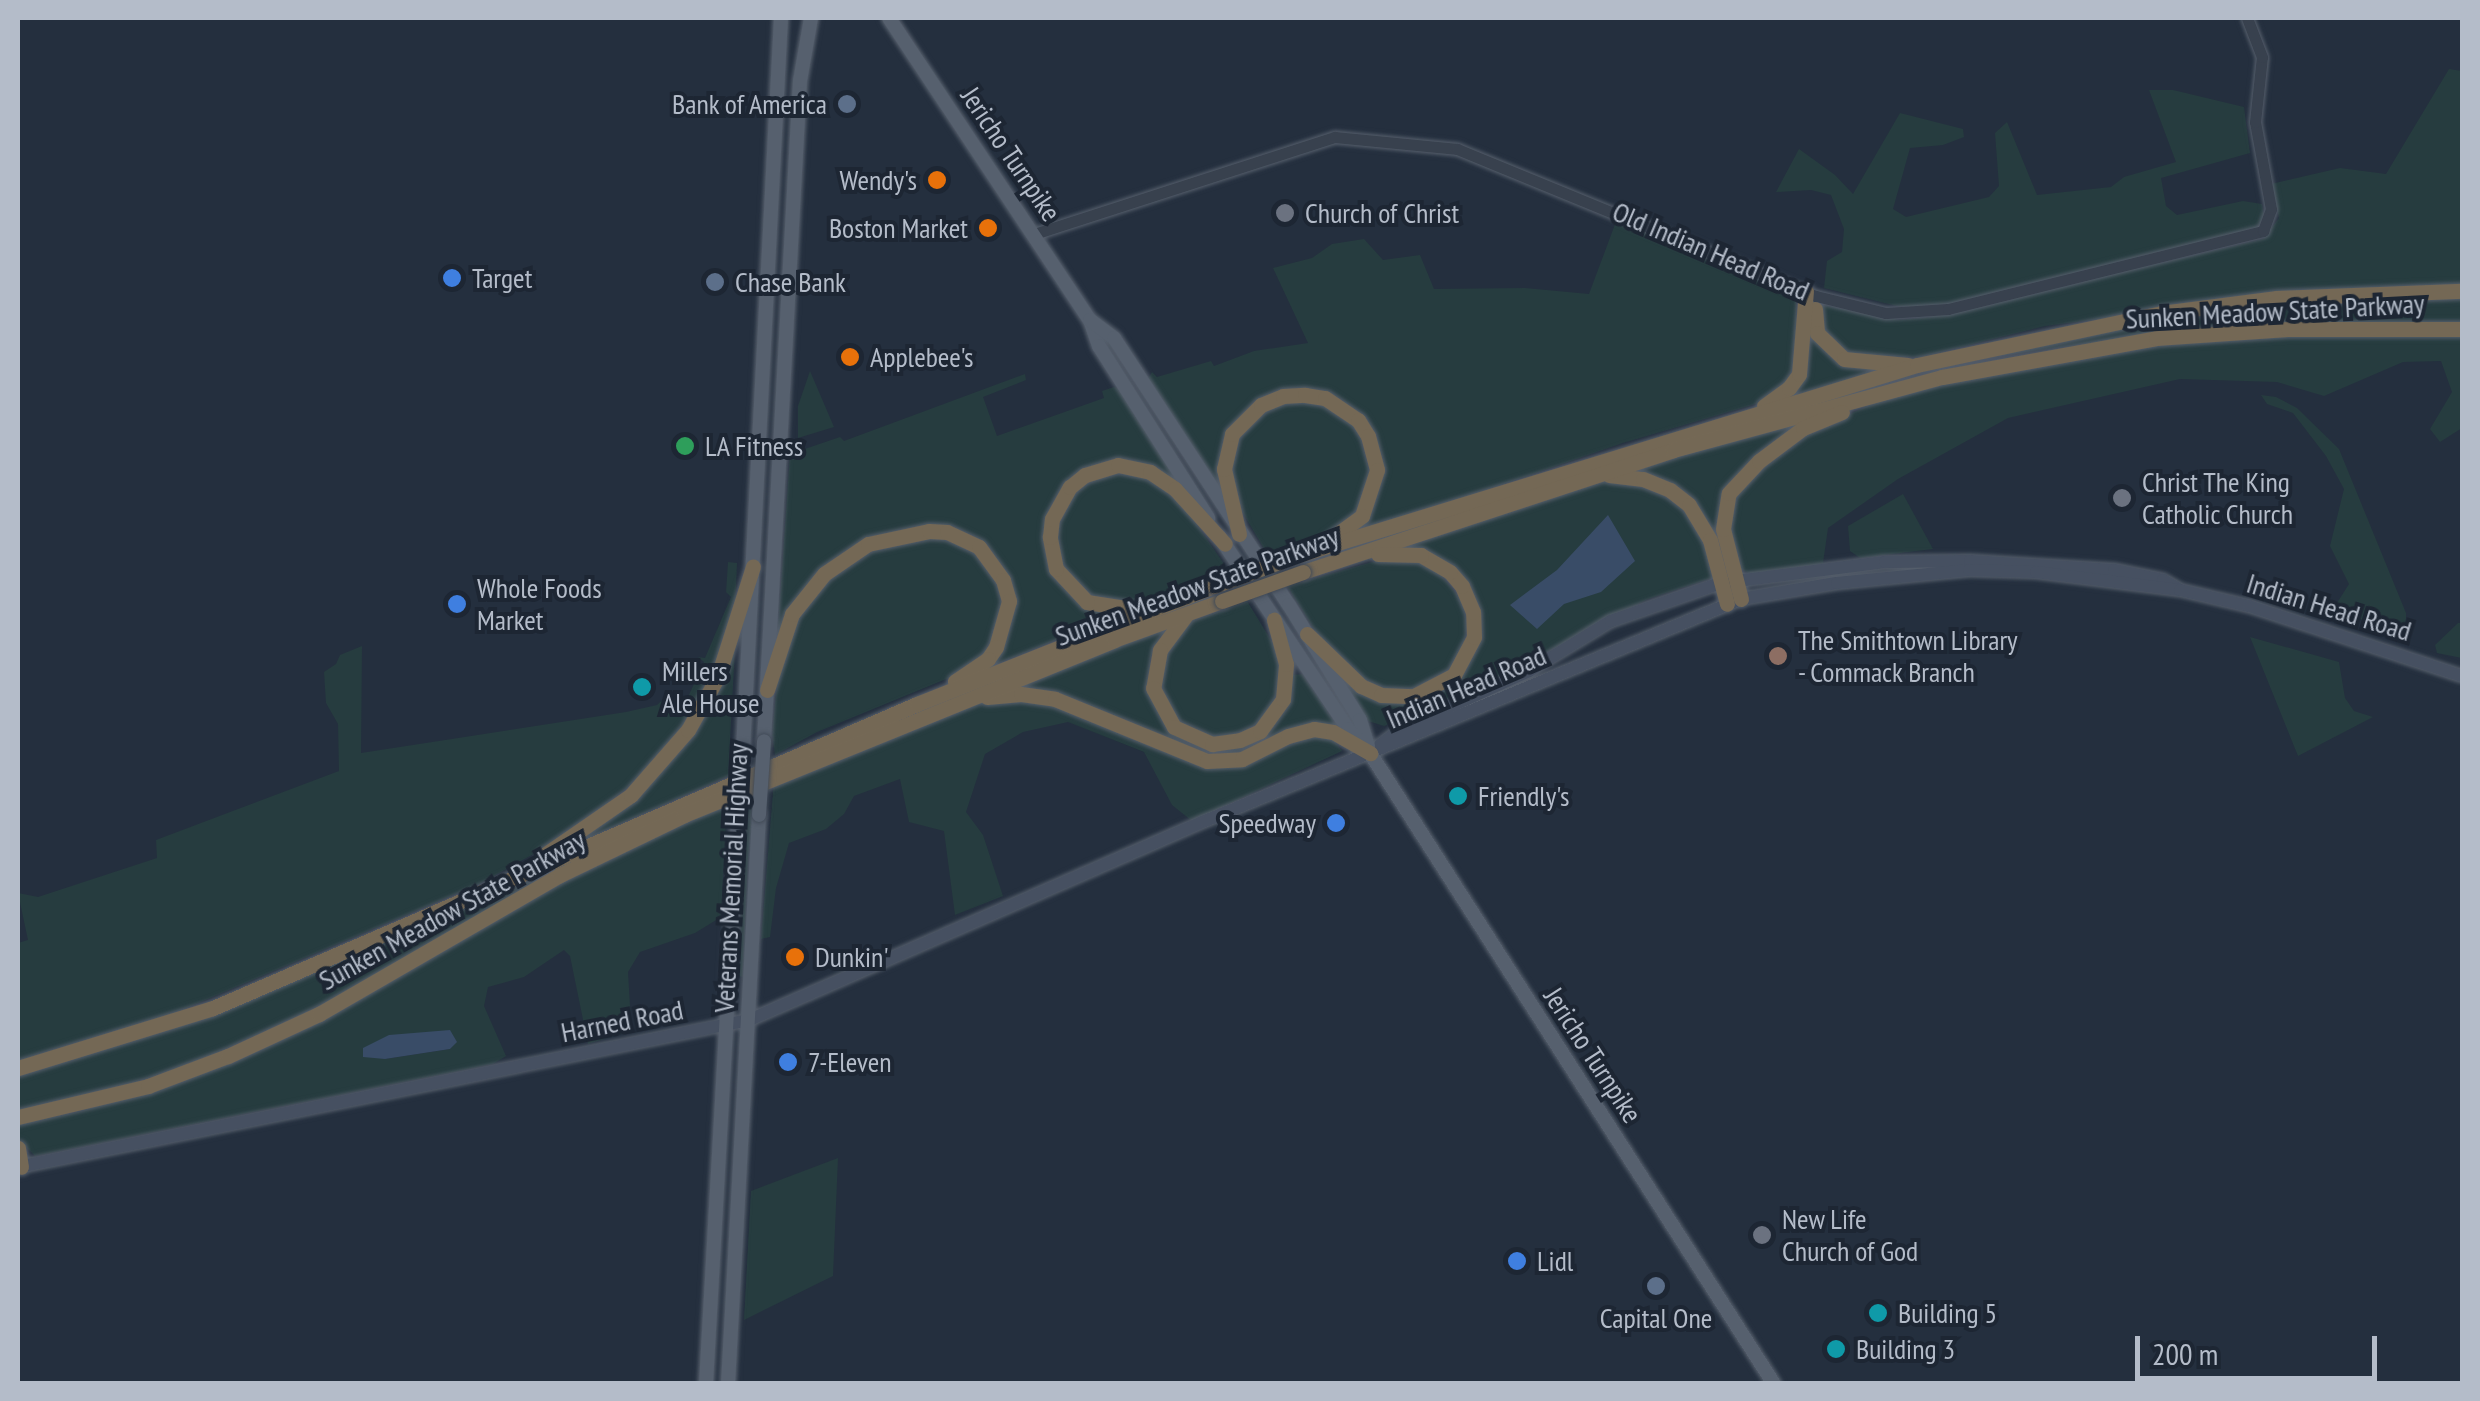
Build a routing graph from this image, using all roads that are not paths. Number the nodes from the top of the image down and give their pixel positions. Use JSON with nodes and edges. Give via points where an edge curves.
{"nodes":[{"id":1,"x":781,"y":18,"type":"edge"},
{"id":2,"x":811,"y":18,"type":"edge"},
{"id":3,"x":888,"y":18,"type":"edge"},
{"id":4,"x":2247,"y":18,"type":"edge"},
{"id":5,"x":1034,"y":234,"type":"junction"},
{"id":6,"x":2462,"y":292,"type":"edge"},
{"id":7,"x":1811,"y":294,"type":"junction"},
{"id":8,"x":1090,"y":320,"type":"junction"},
{"id":9,"x":2462,"y":329,"type":"edge"},
{"id":10,"x":1918,"y":365,"type":"junction"},
{"id":11,"x":1893,"y":390,"type":"junction"},
{"id":12,"x":1748,"y":416,"type":"junction"},
{"id":13,"x":1600,"y":474,"type":"junction"},
{"id":14,"x":1240,"y":534,"type":"junction"},
{"id":15,"x":1225,"y":544,"type":"junction"},
{"id":16,"x":1315,"y":549,"type":"junction"},
{"id":17,"x":1350,"y":557,"type":"junction"},
{"id":18,"x":753,"y":566,"type":"junction"},
{"id":19,"x":1729,"y":582,"type":"junction"},
{"id":20,"x":2180,"y":590,"type":"junction"},
{"id":21,"x":1218,"y":594,"type":"junction"},
{"id":22,"x":1734,"y":602,"type":"junction"},
{"id":23,"x":1154,"y":612,"type":"junction"},
{"id":24,"x":1188,"y":614,"type":"junction"},
{"id":25,"x":1274,"y":620,"type":"junction"},
{"id":26,"x":1307,"y":634,"type":"junction"},
{"id":27,"x":2462,"y":676,"type":"edge"},
{"id":28,"x":768,"y":690,"type":"junction"},
{"id":29,"x":964,"y":701,"type":"junction"},
{"id":30,"x":917,"y":704,"type":"junction"},
{"id":31,"x":1370,"y":753,"type":"junction"},
{"id":32,"x":510,"y":878,"type":"junction"},
{"id":33,"x":749,"y":1020,"type":"junction"},
{"id":34,"x":728,"y":1026,"type":"junction"},
{"id":35,"x":18,"y":1068,"type":"edge"},
{"id":36,"x":18,"y":1117,"type":"edge"},
{"id":37,"x":18,"y":1148,"type":"edge"},
{"id":38,"x":19,"y":1167,"type":"edge"},
{"id":39,"x":706,"y":1384,"type":"edge"},
{"id":40,"x":728,"y":1384,"type":"edge"},
{"id":41,"x":1774,"y":1384,"type":"edge"}],
"edges":[{"from":1,"to":18,"type":"main road","name":"Veterans Memorial Highway"},
{"from":2,"to":28,"type":"main road","name":"Veterans Memorial Highway","via":[[800,82]]},
{"from":3,"to":5,"type":"main road","name":"Jericho Turnpike"},
{"from":4,"to":7,"type":"street","name":"Old Indian Head Road","via":[[2262,57],[2256,137],[2271,209],[2259,234],[1948,309],[1886,313]]},
{"from":5,"to":7,"type":"street","name":"Old Indian Head Road","via":[[1335,137],[1457,149]]},
{"from":5,"to":8,"type":"main road","name":"Jericho Turnpike"},
{"from":6,"to":10,"type":"highway","name":"Sunken Meadow State Parkway","via":[[2277,298],[2160,313]]},
{"from":7,"to":10,"type":"highway","via":[[1817,333],[1844,359]]},
{"from":7,"to":12,"type":"highway","via":[[1799,374]]},
{"from":8,"to":14,"type":"main road","name":"Jericho Turnpike","via":[[1114,338]]},
{"from":8,"to":15,"type":"main road","name":"Jericho Turnpike","via":[[1099,346]]},
{"from":9,"to":11,"type":"highway","name":"Sunken Meadow State Parkway","via":[[2156,338]]},
{"from":10,"to":12,"type":"highway","name":"Sunken Meadow State Parkway"},
{"from":11,"to":13,"type":"highway","name":"Sunken Meadow State Parkway"},
{"from":11,"to":19,"type":"highway","via":[[1803,428],[1735,482],[1724,506]]},
{"from":12,"to":16,"type":"highway","name":"Sunken Meadow State Parkway"},
{"from":13,"to":17,"type":"highway","name":"Sunken Meadow State Parkway"},
{"from":13,"to":19,"type":"highway","via":[[1643,479],[1689,505]]},
{"from":14,"to":16,"type":"highway","via":[[1224,469],[1232,434],[1261,405],[1282,396],[1325,398],[1358,420],[1378,470],[1362,516]]},
{"from":14,"to":26,"type":"main road","name":"Jericho Turnpike"},
{"from":15,"to":23,"type":"highway","via":[[1176,488],[1150,472],[1118,466],[1070,487],[1050,537],[1065,583],[1088,602]]},
{"from":15,"to":25,"type":"main road","name":"Jericho Turnpike"},
{"from":16,"to":21,"type":"highway","name":"Sunken Meadow State Parkway","bridge":true},
{"from":17,"to":21,"type":"highway","name":"Sunken Meadow State Parkway","bridge":true},
{"from":17,"to":26,"type":"highway","via":[[1404,552],[1450,572],[1473,612],[1466,657],[1437,688],[1391,697],[1362,686]]},
{"from":18,"to":32,"type":"highway","via":[[718,676],[670,753],[631,795]]},
{"from":18,"to":34,"type":"main road","name":"Veterans Memorial Highway","bridge":true},
{"from":19,"to":20,"type":"main road","name":"Indian Head Road","via":[[1885,562],[2034,562],[2114,570]]},
{"from":19,"to":22,"type":"highway"},
{"from":19,"to":31,"type":"main road","name":"Indian Head Road","via":[[1611,621]]},
{"from":20,"to":22,"type":"main road","name":"Indian Head Road","via":[[1969,570],[1836,582]]},
{"from":20,"to":27,"type":"main road","name":"Indian Head Road"},
{"from":21,"to":23,"type":"highway","name":"Sunken Meadow State Parkway"},
{"from":21,"to":24,"type":"highway","name":"Sunken Meadow State Parkway"},
{"from":22,"to":31,"type":"main road","name":"Indian Head Road"},
{"from":23,"to":30,"type":"highway","name":"Sunken Meadow State Parkway"},
{"from":24,"to":25,"type":"highway","via":[[1160,650],[1153,688],[1174,728],[1212,744],[1260,730],[1283,699],[1286,664]]},
{"from":24,"to":29,"type":"highway","name":"Sunken Meadow State Parkway"},
{"from":25,"to":31,"type":"main road","name":"Jericho Turnpike"},
{"from":26,"to":31,"type":"main road","name":"Jericho Turnpike","via":[[1360,720]]},
{"from":28,"to":30,"type":"highway","via":[[792,614],[837,562],[884,538],[947,532],[992,560],[1003,580],[1007,619],[988,659]]},
{"from":28,"to":33,"type":"main road","name":"Veterans Memorial Highway","bridge":true},
{"from":29,"to":31,"type":"highway","via":[[1021,694],[1056,698],[1207,762],[1242,759],[1314,729]]},
{"from":29,"to":36,"type":"highway","name":"Sunken Meadow State Parkway","via":[[631,840],[319,1014],[228,1056],[148,1086]]},
{"from":30,"to":32,"type":"highway","name":"Sunken Meadow State Parkway"},
{"from":31,"to":33,"type":"main road","name":"Harned Road"},
{"from":31,"to":41,"type":"main road","name":"Jericho Turnpike"},
{"from":32,"to":35,"type":"highway","name":"Sunken Meadow State Parkway","via":[[214,1008]]},
{"from":33,"to":34,"type":"main road","name":"Harned Road"},
{"from":33,"to":40,"type":"main road","name":"Veterans Memorial Highway"},
{"from":34,"to":38,"type":"main road","name":"Harned Road"},
{"from":34,"to":39,"type":"main road","name":"Veterans Memorial Highway"},
{"from":37,"to":38,"type":"highway"}]}
